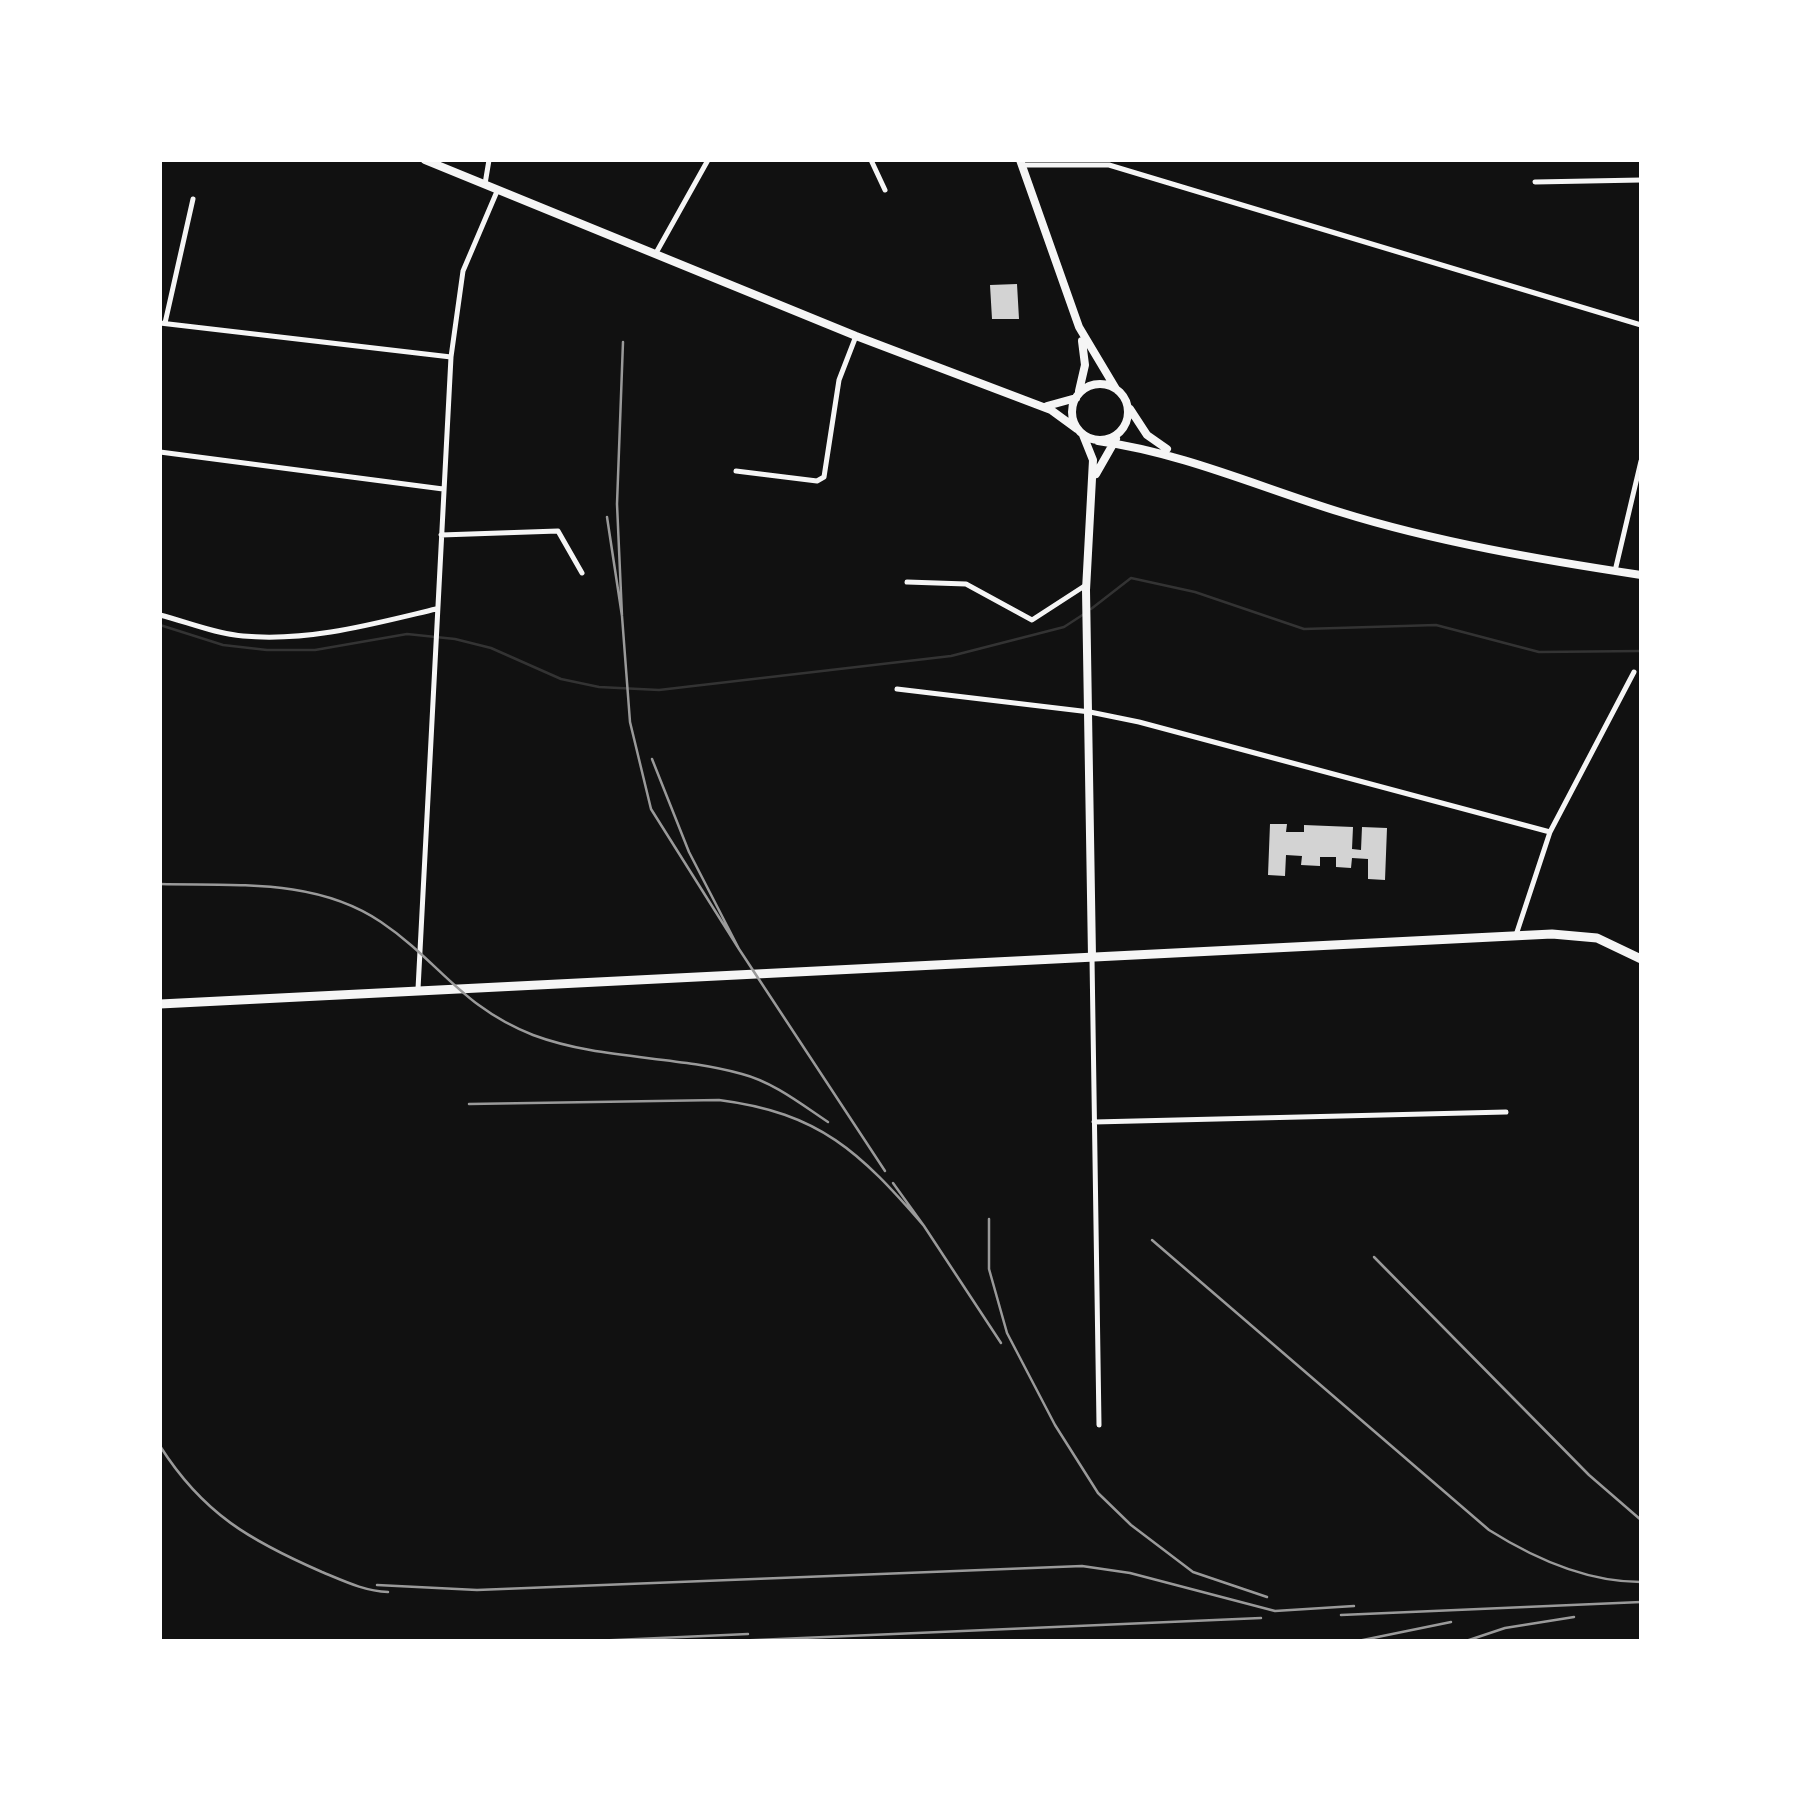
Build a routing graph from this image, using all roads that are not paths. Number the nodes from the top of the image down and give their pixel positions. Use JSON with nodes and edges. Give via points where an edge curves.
{"nodes":[{"id":1,"x":425,"y":160,"type":"edge"},
{"id":2,"x":490,"y":160,"type":"edge"},
{"id":3,"x":708,"y":160,"type":"edge"},
{"id":4,"x":871,"y":160,"type":"edge"},
{"id":5,"x":1020,"y":163,"type":"edge"},
{"id":6,"x":1641,"y":180,"type":"edge"},
{"id":7,"x":1535,"y":182,"type":"dead end"},
{"id":8,"x":485,"y":184,"type":"junction"},
{"id":9,"x":498,"y":189,"type":"junction"},
{"id":10,"x":884,"y":190,"type":"dead end"},
{"id":11,"x":193,"y":199,"type":"dead end"},
{"id":12,"x":655,"y":254,"type":"junction"},
{"id":13,"x":162,"y":323,"type":"edge"},
{"id":14,"x":1641,"y":325,"type":"edge"},
{"id":15,"x":1080,"y":327,"type":"junction"},
{"id":16,"x":856,"y":336,"type":"junction"},
{"id":17,"x":451,"y":357,"type":"junction"},
{"id":18,"x":1116,"y":389,"type":"junction"},
{"id":19,"x":1077,"y":397,"type":"junction"},
{"id":20,"x":1127,"y":403,"type":"junction"},
{"id":21,"x":1038,"y":405,"type":"junction"},
{"id":22,"x":1080,"y":432,"type":"junction"},
{"id":23,"x":1120,"y":432,"type":"junction"},
{"id":24,"x":1098,"y":440,"type":"junction"},
{"id":25,"x":1113,"y":443,"type":"junction"},
{"id":26,"x":160,"y":452,"type":"edge"},
{"id":27,"x":1190,"y":460,"type":"junction"},
{"id":28,"x":1641,"y":461,"type":"edge"},
{"id":29,"x":736,"y":471,"type":"dead end"},
{"id":30,"x":1092,"y":488,"type":"junction"},
{"id":31,"x":443,"y":490,"type":"junction"},
{"id":32,"x":441,"y":535,"type":"junction"},
{"id":33,"x":1615,"y":572,"type":"junction"},
{"id":34,"x":582,"y":574,"type":"dead end"},
{"id":35,"x":1641,"y":575,"type":"edge"},
{"id":36,"x":907,"y":582,"type":"dead end"},
{"id":37,"x":1086,"y":587,"type":"junction"},
{"id":38,"x":436,"y":609,"type":"junction"},
{"id":39,"x":160,"y":615,"type":"edge"},
{"id":40,"x":1634,"y":672,"type":"dead end"},
{"id":41,"x":897,"y":689,"type":"dead end"},
{"id":42,"x":1090,"y":712,"type":"junction"},
{"id":43,"x":1550,"y":832,"type":"junction"},
{"id":44,"x":1516,"y":935,"type":"junction"},
{"id":45,"x":1092,"y":957,"type":"junction"},
{"id":46,"x":1641,"y":959,"type":"edge"},
{"id":47,"x":418,"y":992,"type":"junction"},
{"id":48,"x":160,"y":1004,"type":"edge"},
{"id":49,"x":1506,"y":1112,"type":"dead end"},
{"id":50,"x":1094,"y":1122,"type":"junction"},
{"id":51,"x":1099,"y":1425,"type":"dead end"}],
"edges":[{"from":1,"to":8,"type":"main road"},
{"from":2,"to":8,"type":"street"},
{"from":3,"to":12,"type":"street"},
{"from":4,"to":10,"type":"street"},
{"from":5,"to":14,"type":"street","via":[[1110,165]]},
{"from":5,"to":15,"type":"main road"},
{"from":6,"to":7,"type":"street"},
{"from":8,"to":9,"type":"main road"},
{"from":9,"to":12,"type":"main road"},
{"from":9,"to":17,"type":"street","via":[[462,271]]},
{"from":11,"to":13,"type":"street"},
{"from":12,"to":16,"type":"main road"},
{"from":13,"to":17,"type":"street"},
{"from":15,"to":18,"type":"main road"},
{"from":15,"to":19,"type":"main road","via":[[1085,365]]},
{"from":16,"to":21,"type":"main road"},
{"from":16,"to":29,"type":"street","via":[[840,380],[824,477]]},
{"from":17,"to":31,"type":"street"},
{"from":18,"to":19,"type":"main road","via":[[1100,384]]},
{"from":18,"to":20,"type":"main road"},
{"from":19,"to":21,"type":"main road"},
{"from":19,"to":22,"type":"main road","via":[[1072,414]]},
{"from":20,"to":23,"type":"main road"},
{"from":20,"to":27,"type":"main road","via":[[1147,435]]},
{"from":21,"to":22,"type":"main road"},
{"from":22,"to":24,"type":"main road"},
{"from":22,"to":30,"type":"main road","via":[[1092,448]]},
{"from":23,"to":24,"type":"main road"},
{"from":23,"to":25,"type":"main road"},
{"from":24,"to":25,"type":"main road"},
{"from":25,"to":27,"type":"main road"},
{"from":25,"to":30,"type":"main road"},
{"from":26,"to":31,"type":"street"},
{"from":27,"to":33,"type":"main road","via":[[1342,512]]},
{"from":28,"to":33,"type":"street"},
{"from":30,"to":37,"type":"main road"},
{"from":31,"to":32,"type":"street"},
{"from":32,"to":34,"type":"street","via":[[558,531]]},
{"from":32,"to":38,"type":"street"},
{"from":33,"to":35,"type":"main road"},
{"from":36,"to":37,"type":"street","via":[[966,584],[1032,620]]},
{"from":37,"to":42,"type":"main road"},
{"from":38,"to":39,"type":"street","via":[[288,638],[240,636]]},
{"from":38,"to":47,"type":"street"},
{"from":40,"to":43,"type":"street"},
{"from":41,"to":42,"type":"street"},
{"from":42,"to":43,"type":"street"},
{"from":42,"to":45,"type":"main road"},
{"from":43,"to":44,"type":"street"},
{"from":44,"to":45,"type":"main road"},
{"from":44,"to":46,"type":"main road","via":[[1597,938]]},
{"from":45,"to":47,"type":"main road"},
{"from":45,"to":50,"type":"street"},
{"from":47,"to":48,"type":"main road"},
{"from":49,"to":50,"type":"street"},
{"from":50,"to":51,"type":"street"}]}
